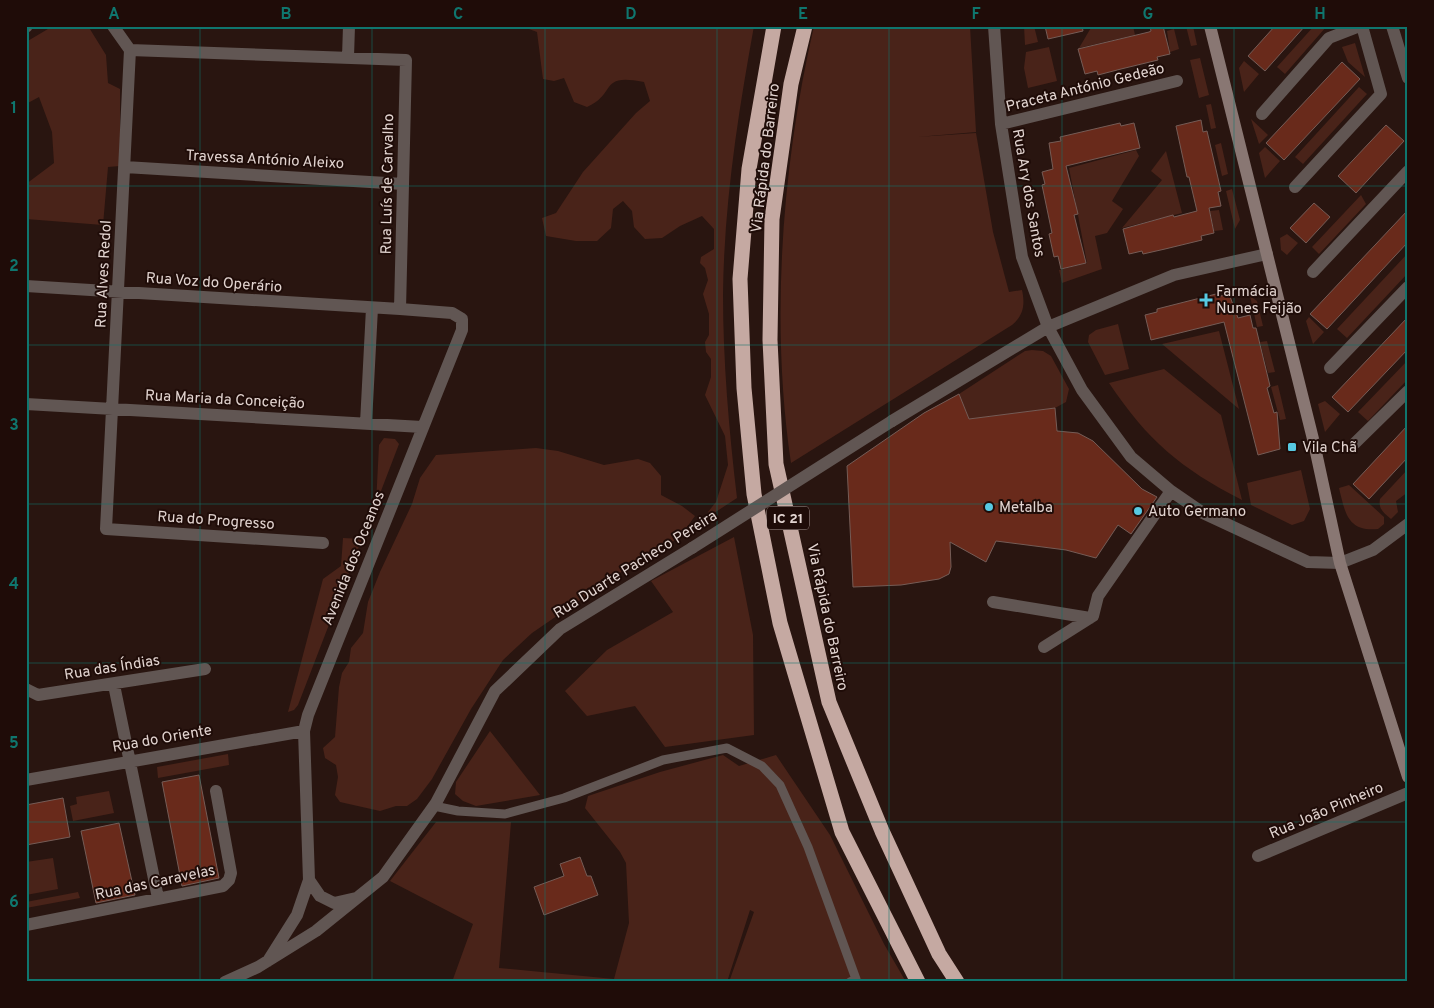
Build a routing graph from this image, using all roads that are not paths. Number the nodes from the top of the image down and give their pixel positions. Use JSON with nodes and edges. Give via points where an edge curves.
{"nodes":[{"id":1,"x":113,"y":26,"type":"edge"},
{"id":2,"x":349,"y":26,"type":"edge"},
{"id":3,"x":774,"y":26,"type":"edge"},
{"id":4,"x":805,"y":26,"type":"edge"},
{"id":5,"x":994,"y":26,"type":"edge"},
{"id":6,"x":1210,"y":26,"type":"edge"},
{"id":7,"x":1361,"y":26,"type":"edge"},
{"id":8,"x":1392,"y":26,"type":"edge"},
{"id":9,"x":130,"y":50,"type":"junction"},
{"id":10,"x":348,"y":57,"type":"junction"},
{"id":11,"x":1408,"y":78,"type":"edge"},
{"id":12,"x":1177,"y":81,"type":"dead end"},
{"id":13,"x":1262,"y":114,"type":"dead end"},
{"id":14,"x":1001,"y":124,"type":"junction"},
{"id":15,"x":124,"y":167,"type":"junction"},
{"id":16,"x":1408,"y":171,"type":"edge"},
{"id":17,"x":403,"y":184,"type":"junction"},
{"id":18,"x":1295,"y":187,"type":"dead end"},
{"id":19,"x":1267,"y":254,"type":"junction"},
{"id":20,"x":1313,"y":272,"type":"dead end"},
{"id":21,"x":26,"y":286,"type":"edge"},
{"id":22,"x":1408,"y":287,"type":"edge"},
{"id":23,"x":119,"y":292,"type":"junction"},
{"id":24,"x":372,"y":308,"type":"junction"},
{"id":25,"x":400,"y":308,"type":"junction"},
{"id":26,"x":1048,"y":327,"type":"junction"},
{"id":27,"x":1330,"y":368,"type":"dead end"},
{"id":28,"x":1408,"y":391,"type":"edge"},
{"id":29,"x":26,"y":404,"type":"edge"},
{"id":30,"x":114,"y":408,"type":"junction"},
{"id":31,"x":366,"y":423,"type":"junction"},
{"id":32,"x":422,"y":427,"type":"junction"},
{"id":33,"x":1355,"y":443,"type":"dead end"},
{"id":34,"x":1171,"y":491,"type":"junction"},
{"id":35,"x":1408,"y":524,"type":"edge"},
{"id":36,"x":106,"y":529,"type":"joint"},
{"id":37,"x":323,"y":543,"type":"dead end"},
{"id":38,"x":1340,"y":563,"type":"junction"},
{"id":39,"x":993,"y":602,"type":"dead end"},
{"id":40,"x":1090,"y":618,"type":"junction"},
{"id":41,"x":1044,"y":647,"type":"dead end"},
{"id":42,"x":205,"y":669,"type":"dead end"},
{"id":43,"x":114,"y":685,"type":"junction"},
{"id":44,"x":26,"y":689,"type":"edge"},
{"id":45,"x":304,"y":731,"type":"junction"},
{"id":46,"x":130,"y":761,"type":"junction"},
{"id":47,"x":1408,"y":777,"type":"edge"},
{"id":48,"x":26,"y":780,"type":"edge"},
{"id":49,"x":216,"y":791,"type":"dead end"},
{"id":50,"x":1408,"y":793,"type":"edge"},
{"id":51,"x":434,"y":806,"type":"junction"},
{"id":52,"x":1258,"y":856,"type":"dead end"},
{"id":53,"x":309,"y":880,"type":"junction"},
{"id":54,"x":361,"y":896,"type":"junction"},
{"id":55,"x":158,"y":898,"type":"junction"},
{"id":56,"x":26,"y":924,"type":"edge"},
{"id":57,"x":268,"y":961,"type":"junction"},
{"id":58,"x":854,"y":981,"type":"edge"},
{"id":59,"x":225,"y":982,"type":"edge"},
{"id":60,"x":918,"y":982,"type":"edge"},
{"id":61,"x":957,"y":982,"type":"edge"}],
"edges":[{"from":1,"to":9,"type":"street"},
{"from":2,"to":10,"type":"street"},
{"from":3,"to":60,"type":"highway","name":"Via Rápida do Barreiro","number":"IC 21","via":[[749,169],[740,279],[744,388],[754,494],[780,623],[842,832]]},
{"from":4,"to":61,"type":"highway","name":"Via Rápida do Barreiro","number":"IC 21","via":[[791,84],[772,219],[770,340],[776,464],[829,702],[882,831],[940,954]]},
{"from":5,"to":14,"type":"street","name":"Rua Ary dos Santos"},
{"from":6,"to":19,"type":"main road"},
{"from":7,"to":13,"type":"street","via":[[1329,38]]},
{"from":7,"to":18,"type":"street","via":[[1381,94]]},
{"from":8,"to":11,"type":"street"},
{"from":9,"to":10,"type":"street"},
{"from":9,"to":15,"type":"street","name":"Rua Alves Redol"},
{"from":10,"to":17,"type":"street","name":"Rua Luís de Carvalho","via":[[406,60]]},
{"from":12,"to":14,"type":"street","name":"Praceta António Gedeão"},
{"from":14,"to":26,"type":"street","name":"Rua Ary dos Santos","via":[[1022,257]]},
{"from":15,"to":17,"type":"street","name":"Travessa António Aleixo"},
{"from":15,"to":23,"type":"street","name":"Rua Alves Redol"},
{"from":16,"to":20,"type":"street"},
{"from":17,"to":25,"type":"street","name":"Rua Luís de Carvalho"},
{"from":19,"to":26,"type":"street","name":"Rua Duarte Pacheco Pereira","via":[[1174,275]]},
{"from":19,"to":38,"type":"main road"},
{"from":21,"to":23,"type":"street","name":"Rua Voz do Operário"},
{"from":22,"to":27,"type":"street"},
{"from":23,"to":24,"type":"street","name":"Rua Voz do Operário"},
{"from":23,"to":30,"type":"street","name":"Rua Alves Redol"},
{"from":24,"to":25,"type":"street","name":"Rua Voz do Operário"},
{"from":24,"to":31,"type":"street"},
{"from":25,"to":32,"type":"street","name":"Avenida dos Oceanos","via":[[452,314],[462,319],[462,330]]},
{"from":26,"to":34,"type":"street","name":"Rua Ary dos Santos","via":[[1082,390],[1131,457]]},
{"from":26,"to":51,"type":"street","name":"Rua Duarte Pacheco Pereira","bridge":true,"via":[[560,629],[495,691]]},
{"from":28,"to":33,"type":"street"},
{"from":29,"to":30,"type":"street","name":"Rua Maria da Conceição"},
{"from":30,"to":31,"type":"street","name":"Rua Maria da Conceição"},
{"from":30,"to":36,"type":"street","name":"Rua Alves Redol"},
{"from":31,"to":32,"type":"street","name":"Rua Maria da Conceição"},
{"from":32,"to":45,"type":"street","name":"Avenida dos Oceanos"},
{"from":34,"to":38,"type":"street","name":"Rua Ary dos Santos","via":[[1202,513],[1308,562]]},
{"from":34,"to":40,"type":"street","via":[[1098,596]]},
{"from":35,"to":38,"type":"street","via":[[1374,550]]},
{"from":36,"to":37,"type":"street","name":"Rua do Progresso"},
{"from":38,"to":47,"type":"main road"},
{"from":39,"to":40,"type":"street"},
{"from":40,"to":41,"type":"street"},
{"from":42,"to":43,"type":"street","name":"Rua das Índias"},
{"from":43,"to":44,"type":"street","name":"Rua das Índias","via":[[38,695]]},
{"from":43,"to":46,"type":"street"},
{"from":45,"to":46,"type":"street","name":"Rua do Oriente"},
{"from":45,"to":53,"type":"street","name":"Avenida dos Oceanos"},
{"from":46,"to":48,"type":"street","name":"Rua do Oriente"},
{"from":46,"to":55,"type":"street"},
{"from":49,"to":55,"type":"street","name":"Rua das Caravelas","via":[[231,873],[229,880],[223,886]]},
{"from":50,"to":52,"type":"street","name":"Rua João Pinheiro"},
{"from":51,"to":54,"type":"street","name":"Rua Duarte Pacheco Pereira","via":[[382,877]]},
{"from":51,"to":58,"type":"lane","via":[[505,814],[564,798],[663,760],[727,748],[762,766],[780,785],[808,847]]},
{"from":53,"to":54,"type":"street","via":[[320,896],[334,903]]},
{"from":53,"to":57,"type":"street","name":"Avenida dos Oceanos","via":[[297,915]]},
{"from":54,"to":57,"type":"street","name":"Rua Duarte Pacheco Pereira","via":[[316,931]]},
{"from":55,"to":56,"type":"street","name":"Rua das Caravelas"},
{"from":57,"to":59,"type":"street","name":"Rua Duarte Pacheco Pereira"}]}
